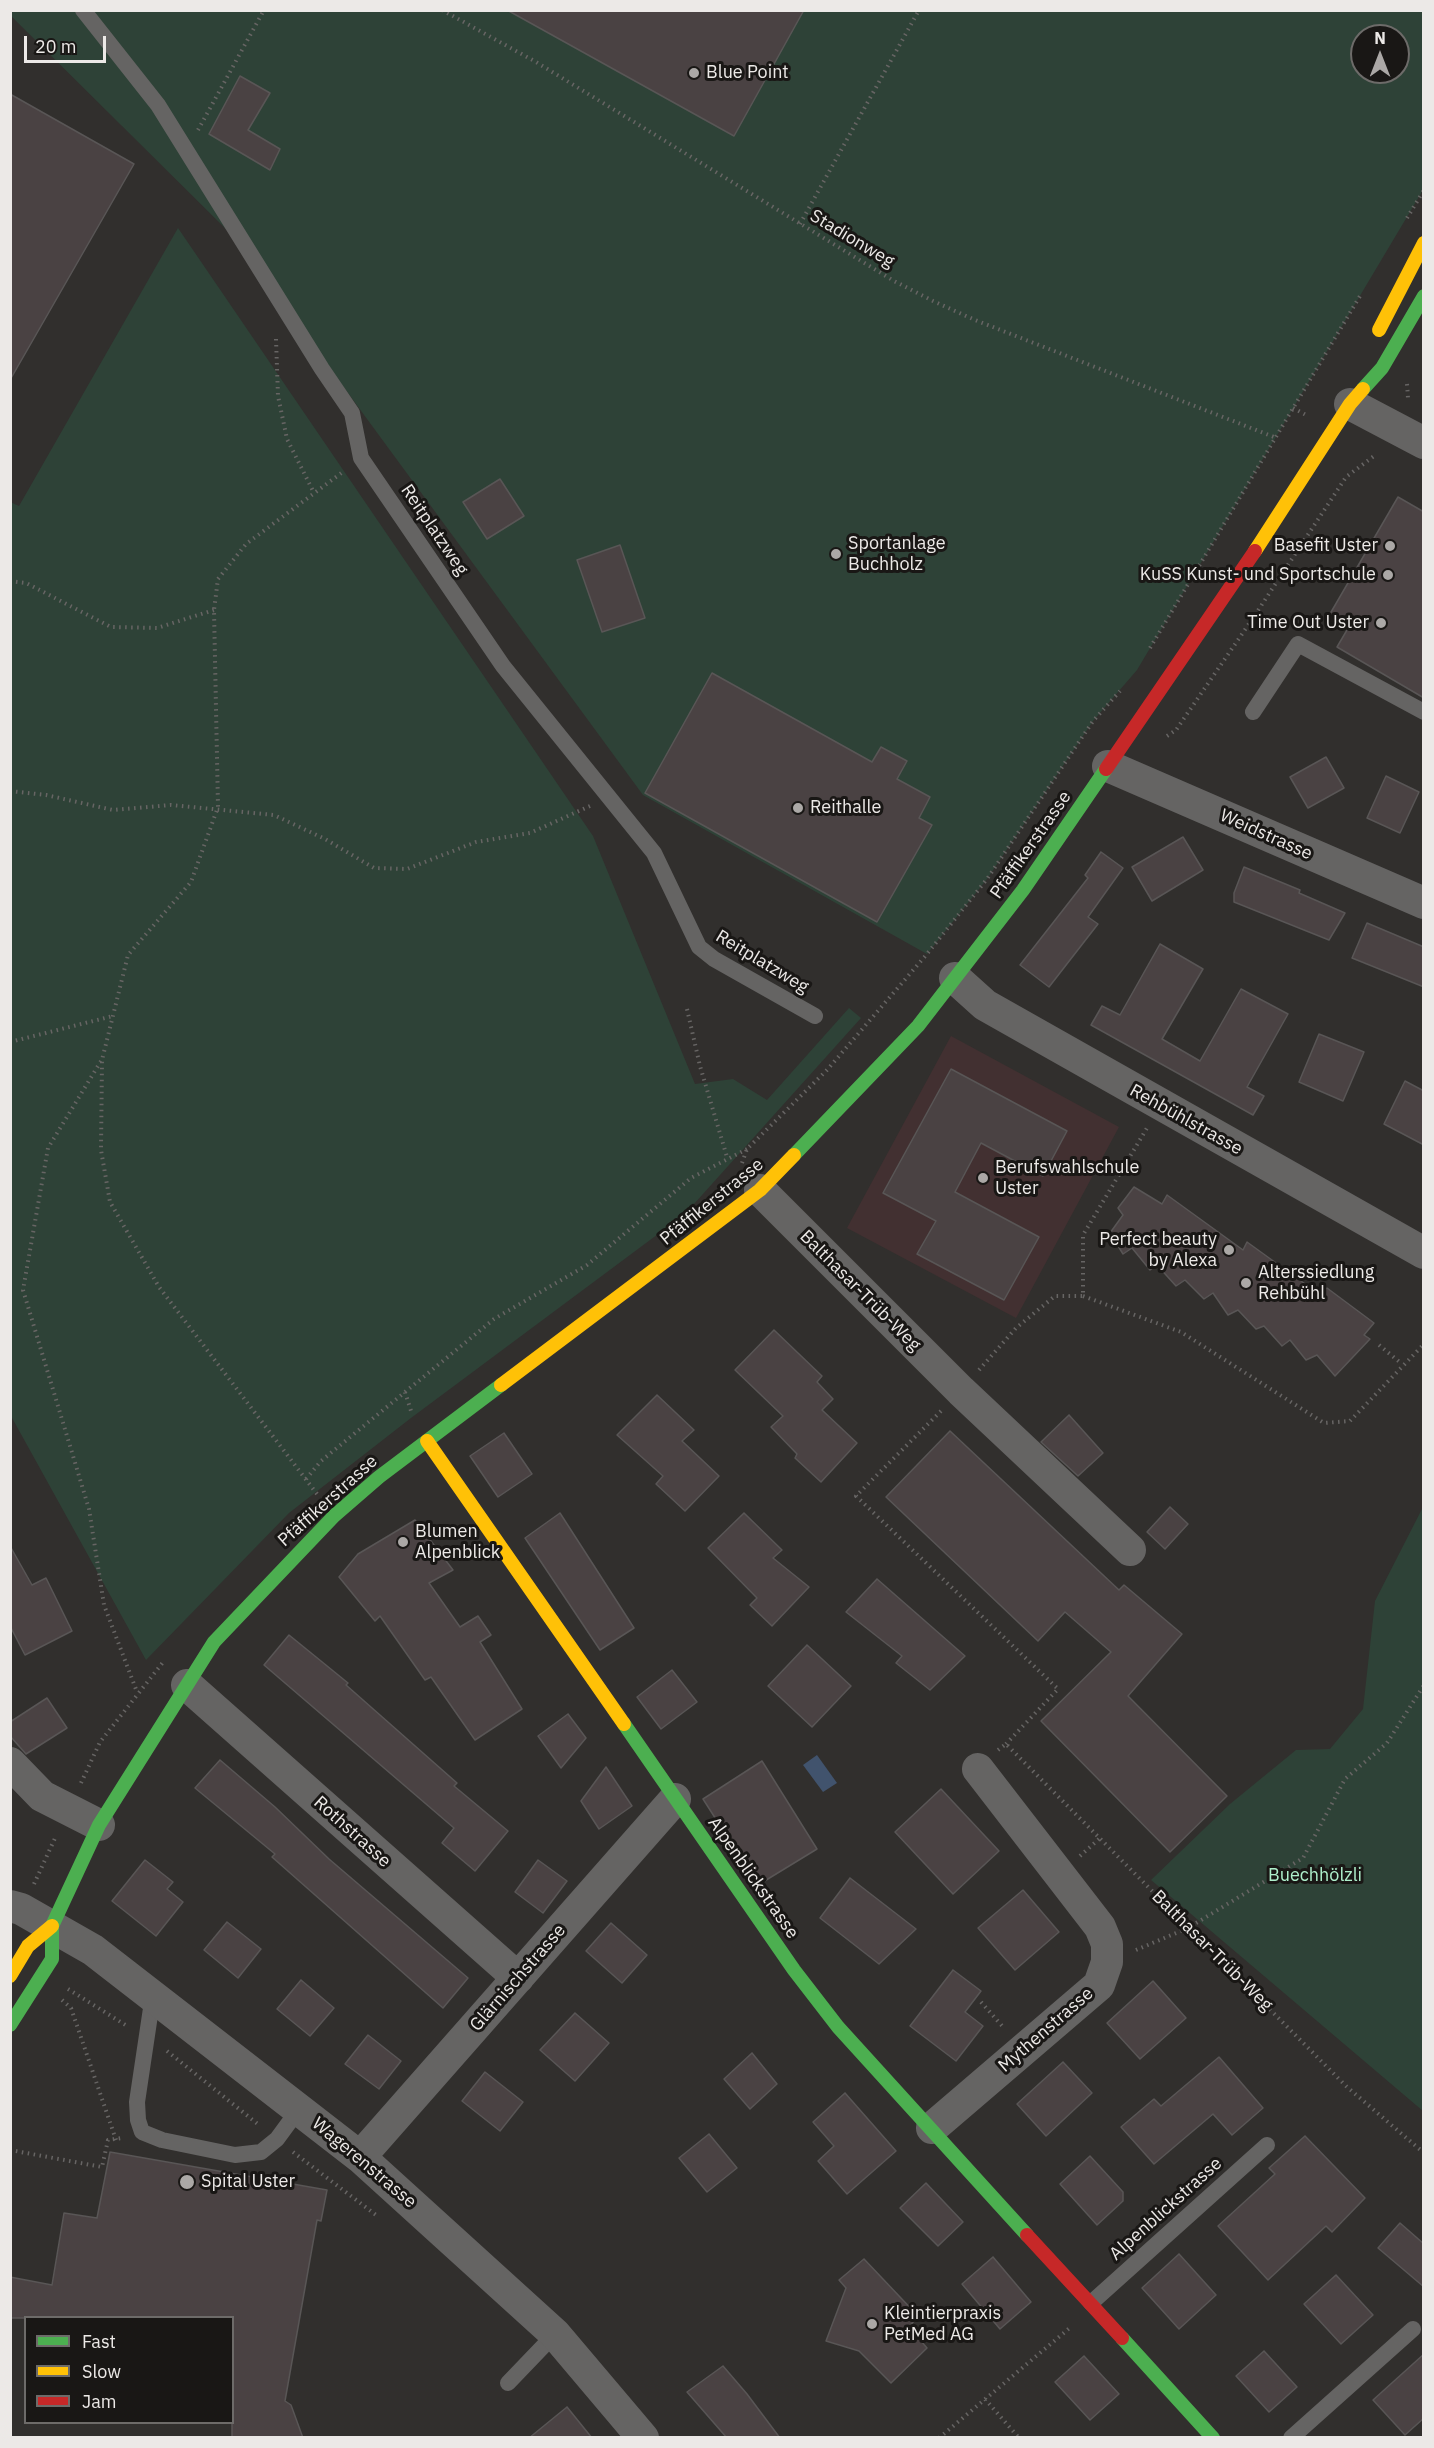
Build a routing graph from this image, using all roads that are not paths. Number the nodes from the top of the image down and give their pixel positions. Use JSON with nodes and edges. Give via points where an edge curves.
{"nodes":[{"id":1,"x":83,"y":10,"type":"edge"},
{"id":2,"x":1424,"y":243,"type":"edge"},
{"id":3,"x":1424,"y":296,"type":"edge"},
{"id":4,"x":1374,"y":339,"type":"dead end"},
{"id":5,"x":1354,"y":389,"type":"junction"},
{"id":6,"x":1424,"y":443,"type":"edge"},
{"id":7,"x":1253,"y":712,"type":"dead end"},
{"id":8,"x":1424,"y":712,"type":"edge"},
{"id":9,"x":1108,"y":766,"type":"junction"},
{"id":10,"x":1424,"y":903,"type":"edge"},
{"id":11,"x":955,"y":978,"type":"junction"},
{"id":12,"x":815,"y":1016,"type":"dead end"},
{"id":13,"x":760,"y":1190,"type":"junction"},
{"id":14,"x":1424,"y":1253,"type":"edge"},
{"id":15,"x":427,"y":1441,"type":"junction"},
{"id":16,"x":1130,"y":1550,"type":"dead end"},
{"id":17,"x":187,"y":1684,"type":"junction"},
{"id":18,"x":10,"y":1763,"type":"edge"},
{"id":19,"x":978,"y":1769,"type":"road end"},
{"id":20,"x":675,"y":1799,"type":"junction"},
{"id":21,"x":99,"y":1825,"type":"junction"},
{"id":22,"x":10,"y":1906,"type":"edge"},
{"id":23,"x":52,"y":1926,"type":"junction"},
{"id":24,"x":10,"y":1976,"type":"edge"},
{"id":25,"x":518,"y":1978,"type":"junction"},
{"id":26,"x":153,"y":1995,"type":"junction"},
{"id":27,"x":10,"y":2025,"type":"edge"},
{"id":28,"x":299,"y":2109,"type":"junction"},
{"id":29,"x":932,"y":2128,"type":"junction"},
{"id":30,"x":1267,"y":2145,"type":"dead end"},
{"id":31,"x":360,"y":2157,"type":"junction"},
{"id":32,"x":1093,"y":2305,"type":"junction"},
{"id":33,"x":1413,"y":2330,"type":"dead end"},
{"id":34,"x":555,"y":2334,"type":"junction"},
{"id":35,"x":508,"y":2383,"type":"dead end"},
{"id":36,"x":643,"y":2438,"type":"edge"},
{"id":37,"x":1213,"y":2438,"type":"edge"},
{"id":38,"x":1291,"y":2438,"type":"edge"}],
"edges":[{"from":1,"to":12,"type":"lane","name":"Reitplatzweg","via":[[159,105],[352,413],[361,458],[503,666],[654,853],[699,947]]},
{"from":2,"to":4,"type":"main road"},
{"from":3,"to":5,"type":"main road","name":"Pfäffikerstrasse","via":[[1382,368]]},
{"from":5,"to":6,"type":"street"},
{"from":5,"to":9,"type":"main road","name":"Pfäffikerstrasse","via":[[1235,582]]},
{"from":7,"to":8,"type":"lane","via":[[1298,644]]},
{"from":9,"to":10,"type":"street","name":"Weidstrasse"},
{"from":9,"to":11,"type":"main road","name":"Pfäffikerstrasse","via":[[1023,890]]},
{"from":11,"to":13,"type":"main road","name":"Pfäffikerstrasse","via":[[872,1077]]},
{"from":11,"to":14,"type":"street","name":"Rehbühlstrasse","via":[[985,1005]]},
{"from":13,"to":15,"type":"main road","name":"Pfäffikerstrasse"},
{"from":13,"to":16,"type":"street","name":"Balthasar-Trüb-Weg","via":[[961,1392]]},
{"from":15,"to":17,"type":"main road","name":"Pfäffikerstrasse","via":[[334,1516],[260,1589],[214,1642]]},
{"from":15,"to":20,"type":"main road","name":"Alpenblickstrasse"},
{"from":17,"to":21,"type":"main road","name":"Pfäffikerstrasse"},
{"from":17,"to":25,"type":"street","name":"Rothstrasse"},
{"from":18,"to":21,"type":"street","via":[[42,1796]]},
{"from":19,"to":29,"type":"street","name":"Mythenstrasse","via":[[1100,1927],[1107,1944],[1107,1962],[1099,1985]]},
{"from":20,"to":25,"type":"street","name":"Glärnischstrasse"},
{"from":20,"to":29,"type":"main road","name":"Alpenblickstrasse","via":[[838,2027]]},
{"from":21,"to":23,"type":"main road","name":"Pfäffikerstrasse"},
{"from":22,"to":23,"type":"street","name":"Wagerenstrasse"},
{"from":23,"to":24,"type":"main road","via":[[27,1946]]},
{"from":23,"to":26,"type":"street","name":"Wagerenstrasse","via":[[93,1950]]},
{"from":23,"to":27,"type":"main road","via":[[52,1959]]},
{"from":25,"to":31,"type":"street","name":"Glärnischstrasse"},
{"from":26,"to":28,"type":"street","name":"Wagerenstrasse"},
{"from":26,"to":28,"type":"lane","via":[[137,2102],[142,2132],[235,2155],[261,2152],[277,2139]]},
{"from":28,"to":31,"type":"street","name":"Wagerenstrasse"},
{"from":29,"to":32,"type":"main road","name":"Alpenblickstrasse"},
{"from":30,"to":32,"type":"lane","name":"Alpenblickstrasse"},
{"from":31,"to":34,"type":"street","name":"Wagerenstrasse"},
{"from":32,"to":37,"type":"main road","name":"Alpenblickstrasse"},
{"from":33,"to":38,"type":"lane"},
{"from":34,"to":35,"type":"lane"},
{"from":34,"to":36,"type":"street","name":"Wagerenstrasse"}]}
